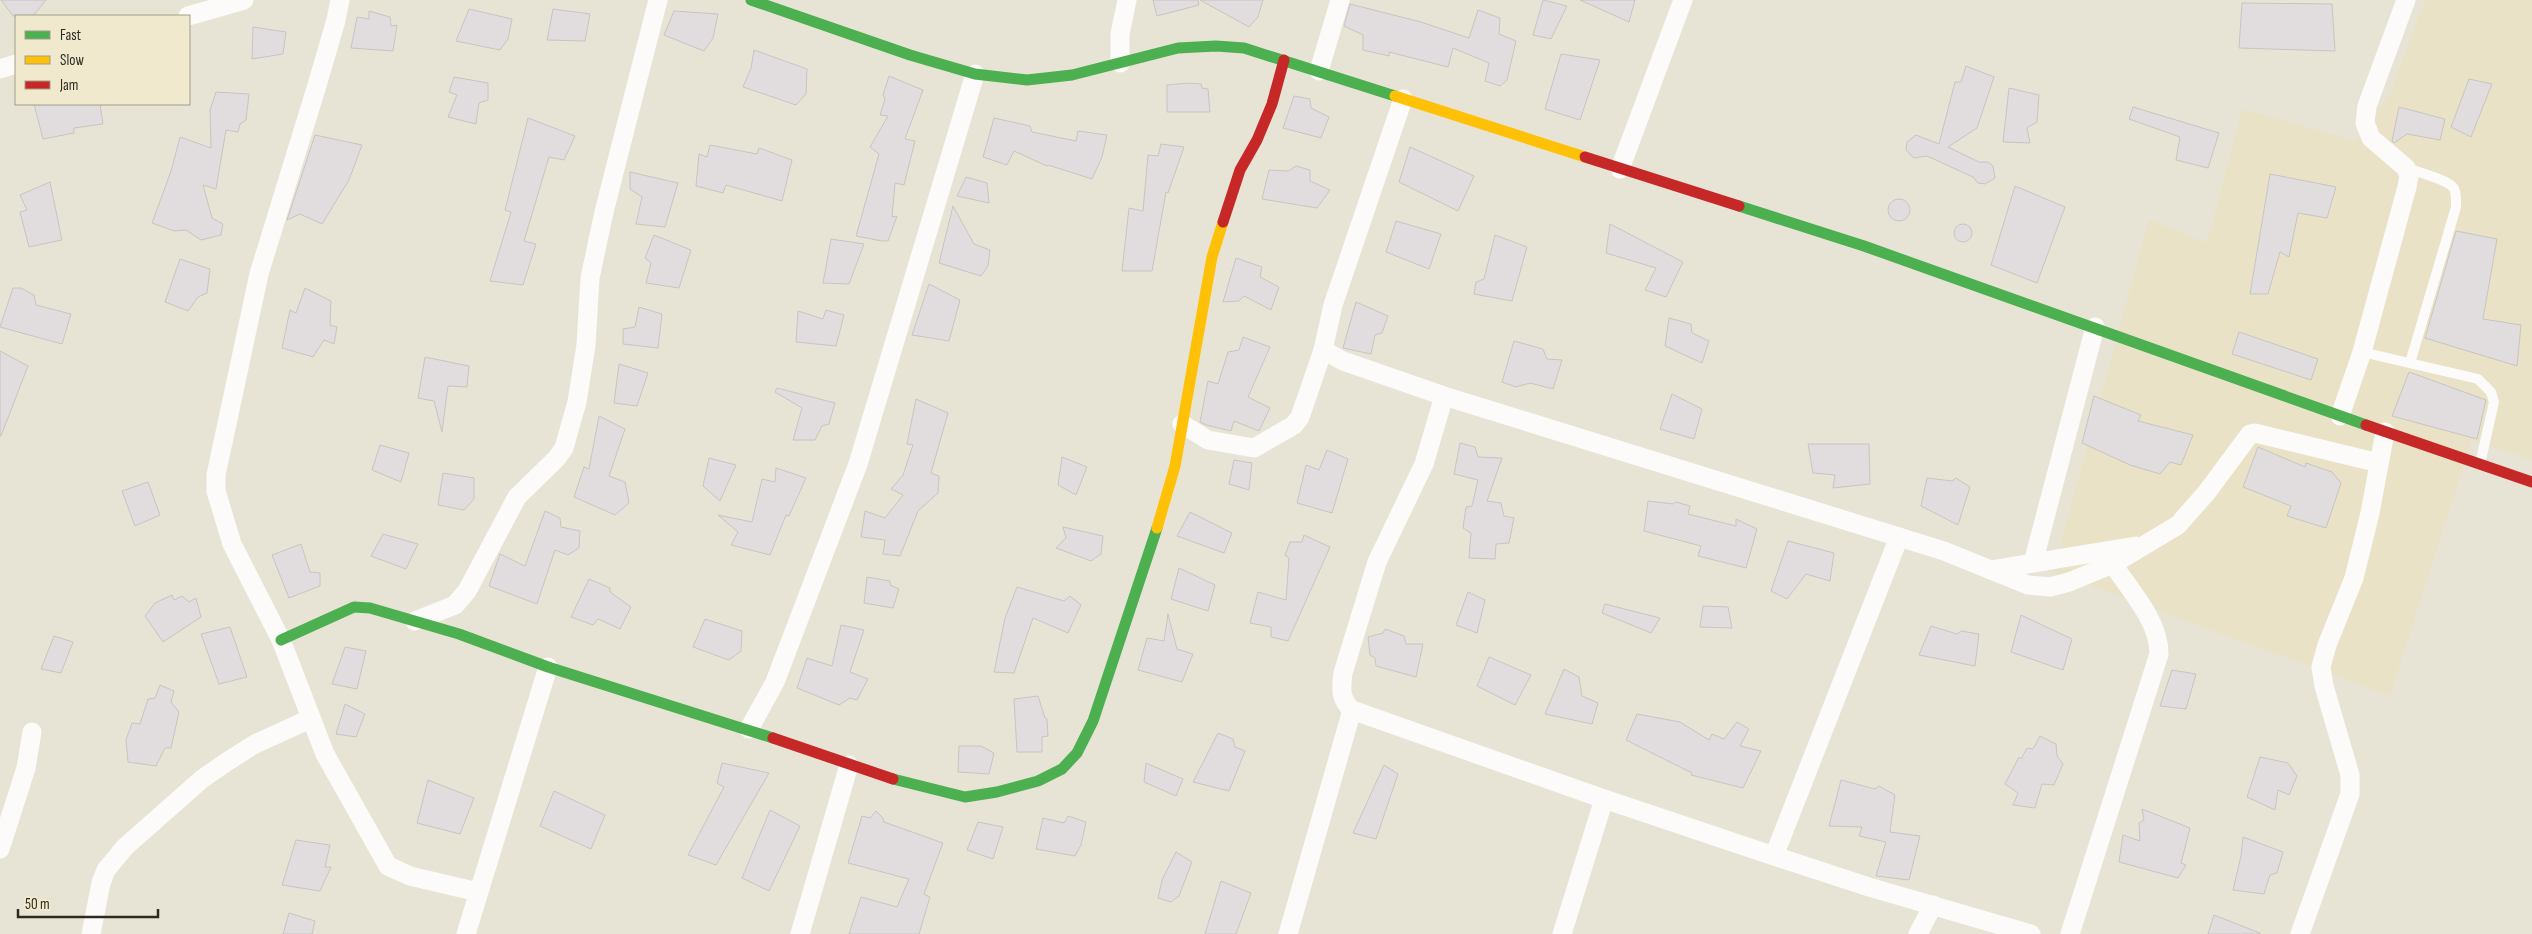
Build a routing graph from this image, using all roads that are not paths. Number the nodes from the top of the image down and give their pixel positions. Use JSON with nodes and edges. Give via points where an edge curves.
{"nodes":[{"id":1,"x":244,"y":0,"type":"edge"},
{"id":2,"x":340,"y":0,"type":"edge"},
{"id":3,"x":658,"y":0,"type":"edge"},
{"id":4,"x":751,"y":0,"type":"edge"},
{"id":5,"x":1128,"y":0,"type":"edge"},
{"id":6,"x":1340,"y":0,"type":"edge"},
{"id":7,"x":1683,"y":0,"type":"edge"},
{"id":8,"x":2406,"y":0,"type":"edge"},
{"id":9,"x":190,"y":15,"type":"edge"},
{"id":10,"x":1284,"y":60,"type":"junction"},
{"id":11,"x":1120,"y":63,"type":"junction"},
{"id":12,"x":15,"y":64,"type":"edge"},
{"id":13,"x":0,"y":69,"type":"edge"},
{"id":14,"x":1319,"y":71,"type":"junction"},
{"id":15,"x":975,"y":74,"type":"junction"},
{"id":16,"x":1403,"y":99,"type":"junction"},
{"id":17,"x":2406,"y":168,"type":"junction"},
{"id":18,"x":1620,"y":169,"type":"junction"},
{"id":19,"x":2095,"y":327,"type":"junction"},
{"id":20,"x":1323,"y":350,"type":"junction"},
{"id":21,"x":2362,"y":352,"type":"junction"},
{"id":22,"x":2410,"y":363,"type":"junction"},
{"id":23,"x":1444,"y":396,"type":"junction"},
{"id":24,"x":2340,"y":416,"type":"junction"},
{"id":25,"x":1182,"y":424,"type":"junction"},
{"id":26,"x":2385,"y":432,"type":"junction"},
{"id":27,"x":2379,"y":463,"type":"junction"},
{"id":28,"x":2480,"y":465,"type":"junction"},
{"id":29,"x":2532,"y":482,"type":"edge"},
{"id":30,"x":1899,"y":537,"type":"junction"},
{"id":31,"x":2149,"y":544,"type":"junction"},
{"id":32,"x":2033,"y":563,"type":"junction"},
{"id":33,"x":2113,"y":564,"type":"junction"},
{"id":34,"x":1991,"y":570,"type":"junction"},
{"id":35,"x":415,"y":621,"type":"junction"},
{"id":36,"x":281,"y":640,"type":"junction"},
{"id":37,"x":548,"y":667,"type":"junction"},
{"id":38,"x":1352,"y":710,"type":"junction"},
{"id":39,"x":310,"y":719,"type":"junction"},
{"id":40,"x":749,"y":729,"type":"junction"},
{"id":41,"x":32,"y":732,"type":"dead end"},
{"id":42,"x":849,"y":765,"type":"junction"},
{"id":43,"x":1604,"y":800,"type":"junction"},
{"id":44,"x":0,"y":849,"type":"edge"},
{"id":45,"x":1774,"y":856,"type":"junction"},
{"id":46,"x":478,"y":892,"type":"junction"},
{"id":47,"x":1933,"y":905,"type":"junction"},
{"id":48,"x":91,"y":934,"type":"edge"},
{"id":49,"x":466,"y":934,"type":"edge"},
{"id":50,"x":800,"y":934,"type":"edge"},
{"id":51,"x":1288,"y":934,"type":"edge"},
{"id":52,"x":1562,"y":934,"type":"edge"},
{"id":53,"x":1918,"y":934,"type":"edge"},
{"id":54,"x":2031,"y":934,"type":"edge"},
{"id":55,"x":2070,"y":934,"type":"edge"},
{"id":56,"x":2300,"y":934,"type":"edge"}],
"edges":[{"from":1,"to":9,"type":"street"},
{"from":2,"to":36,"type":"street","via":[[259,274],[216,475],[216,491],[232,544]]},
{"from":3,"to":35,"type":"street","via":[[590,278],[586,345],[577,402],[564,448],[517,497],[468,591],[455,605]]},
{"from":4,"to":15,"type":"street"},
{"from":5,"to":11,"type":"street","via":[[1120,34]]},
{"from":6,"to":14,"type":"street"},
{"from":7,"to":18,"type":"street"},
{"from":8,"to":17,"type":"street","via":[[2367,106],[2365,123],[2371,138]]},
{"from":10,"to":11,"type":"street","via":[[1244,48],[1216,46],[1178,48]]},
{"from":10,"to":14,"type":"street"},
{"from":10,"to":25,"type":"street","via":[[1272,104],[1240,170],[1212,257]]},
{"from":11,"to":15,"type":"street","via":[[1072,75],[1027,80]]},
{"from":12,"to":13,"type":"street"},
{"from":14,"to":16,"type":"street"},
{"from":15,"to":40,"type":"street","via":[[858,464],[775,682]]},
{"from":16,"to":18,"type":"street"},
{"from":16,"to":20,"type":"street","via":[[1333,305]]},
{"from":17,"to":21,"type":"street","via":[[2409,176],[2407,187]]},
{"from":17,"to":22,"type":"lane","via":[[2445,182],[2453,187],[2456,194],[2456,207]]},
{"from":18,"to":19,"type":"street","via":[[1864,246]]},
{"from":19,"to":24,"type":"street"},
{"from":19,"to":32,"type":"street"},
{"from":20,"to":23,"type":"street","via":[[1343,361]]},
{"from":20,"to":25,"type":"street","via":[[1300,417],[1294,425],[1262,445],[1241,447],[1208,440]]},
{"from":21,"to":22,"type":"lane"},
{"from":21,"to":24,"type":"street"},
{"from":22,"to":28,"type":"lane","via":[[2478,379],[2491,392],[2494,402]]},
{"from":23,"to":30,"type":"street"},
{"from":23,"to":38,"type":"street","via":[[1424,464],[1377,562],[1343,673],[1344,703]]},
{"from":24,"to":26,"type":"street"},
{"from":25,"to":42,"type":"street","via":[[1175,466],[1154,540],[1093,721],[1077,753],[1062,768],[1038,780],[965,797],[914,786]]},
{"from":26,"to":27,"type":"street"},
{"from":26,"to":28,"type":"street"},
{"from":27,"to":31,"type":"street","via":[[2250,434],[2178,525]]},
{"from":27,"to":56,"type":"street","via":[[2354,578],[2321,667],[2350,775],[2350,794]]},
{"from":28,"to":29,"type":"street"},
{"from":30,"to":34,"type":"street"},
{"from":30,"to":45,"type":"street"},
{"from":31,"to":32,"type":"street"},
{"from":31,"to":33,"type":"street"},
{"from":32,"to":34,"type":"street"},
{"from":33,"to":34,"type":"street","via":[[2050,587],[2028,585]]},
{"from":33,"to":55,"type":"street","via":[[2153,625],[2159,639],[2159,654]]},
{"from":35,"to":36,"type":"street","via":[[370,608],[354,607]]},
{"from":35,"to":37,"type":"street"},
{"from":36,"to":39,"type":"street"},
{"from":37,"to":40,"type":"street"},
{"from":37,"to":46,"type":"street"},
{"from":38,"to":43,"type":"street"},
{"from":38,"to":51,"type":"street"},
{"from":39,"to":46,"type":"street","via":[[325,754],[388,866],[410,876]]},
{"from":39,"to":48,"type":"street","via":[[255,744],[202,779],[124,848],[106,870],[101,883]]},
{"from":40,"to":42,"type":"street"},
{"from":41,"to":44,"type":"street","via":[[26,768]]},
{"from":42,"to":50,"type":"street"},
{"from":43,"to":45,"type":"street"},
{"from":43,"to":52,"type":"street"},
{"from":45,"to":47,"type":"street"},
{"from":46,"to":49,"type":"street"},
{"from":47,"to":53,"type":"street"},
{"from":47,"to":54,"type":"street"}]}
